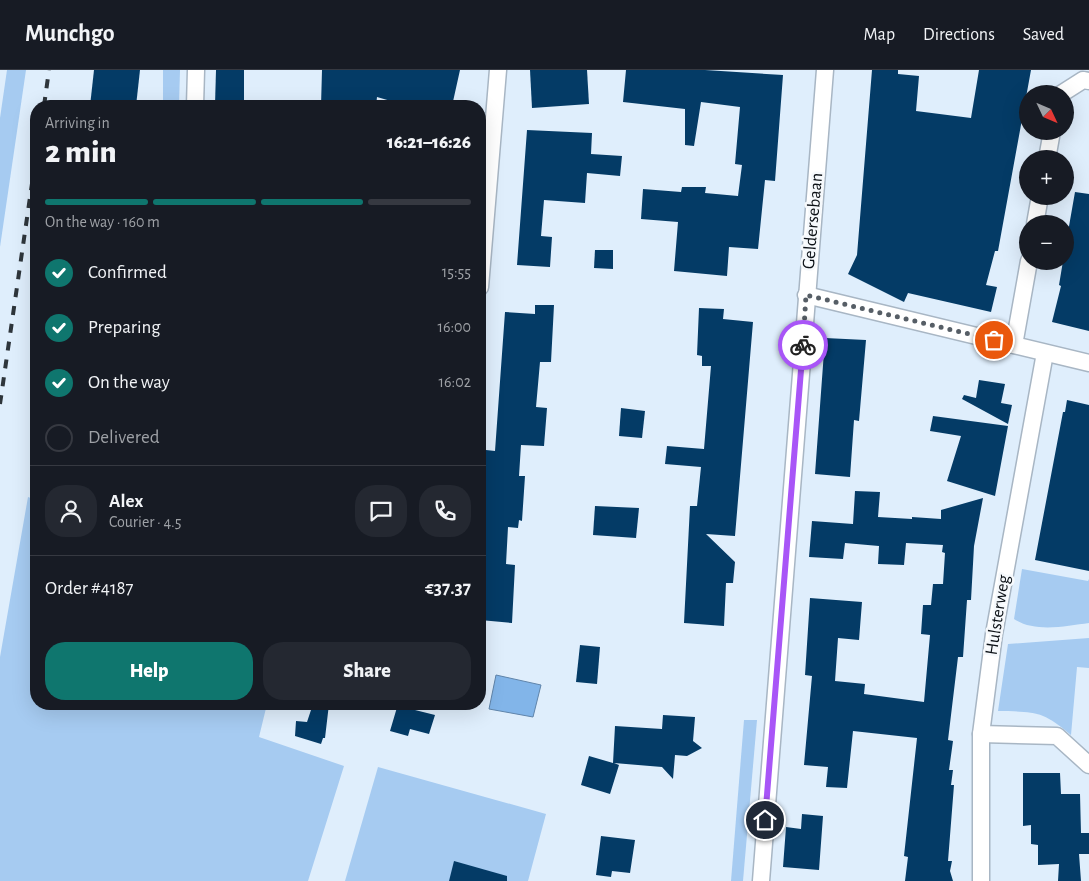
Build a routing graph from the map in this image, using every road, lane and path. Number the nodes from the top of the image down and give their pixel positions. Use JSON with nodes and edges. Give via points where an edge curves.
{"nodes":[{"id":1,"x":196,"y":70,"type":"edge"},
{"id":2,"x":498,"y":70,"type":"edge"},
{"id":3,"x":825,"y":70,"type":"edge"},
{"id":4,"x":1089,"y":81,"type":"edge"},
{"id":5,"x":1074,"y":85,"type":"edge"},
{"id":6,"x":196,"y":100,"type":"edge"},
{"id":7,"x":486,"y":211,"type":"edge"},
{"id":8,"x":1027,"y":270,"type":"edge"},
{"id":9,"x":806,"y":295,"type":"junction"},
{"id":10,"x":1014,"y":344,"type":"junction"},
{"id":11,"x":1045,"y":353,"type":"junction"},
{"id":12,"x":1089,"y":363,"type":"edge"},
{"id":13,"x":981,"y":734,"type":"junction"},
{"id":14,"x":1089,"y":765,"type":"edge"},
{"id":15,"x":761,"y":881,"type":"edge"},
{"id":16,"x":980,"y":881,"type":"edge"}],
"edges":[{"from":1,"to":6,"type":"street"},
{"from":2,"to":7,"type":"street"},
{"from":3,"to":9,"type":"street","name":"Geldersebaan"},
{"from":4,"to":5,"type":"street","via":[[1083,80]]},
{"from":8,"to":10,"type":"street"},
{"from":9,"to":10,"type":"street"},
{"from":9,"to":15,"type":"street","name":"Geldersebaan"},
{"from":10,"to":11,"type":"street"},
{"from":11,"to":12,"type":"street"},
{"from":11,"to":13,"type":"street","name":"Hulsterweg","via":[[994,634]]},
{"from":13,"to":14,"type":"street","via":[[1057,736]]},
{"from":13,"to":16,"type":"street","name":"Hulsterweg"}]}
